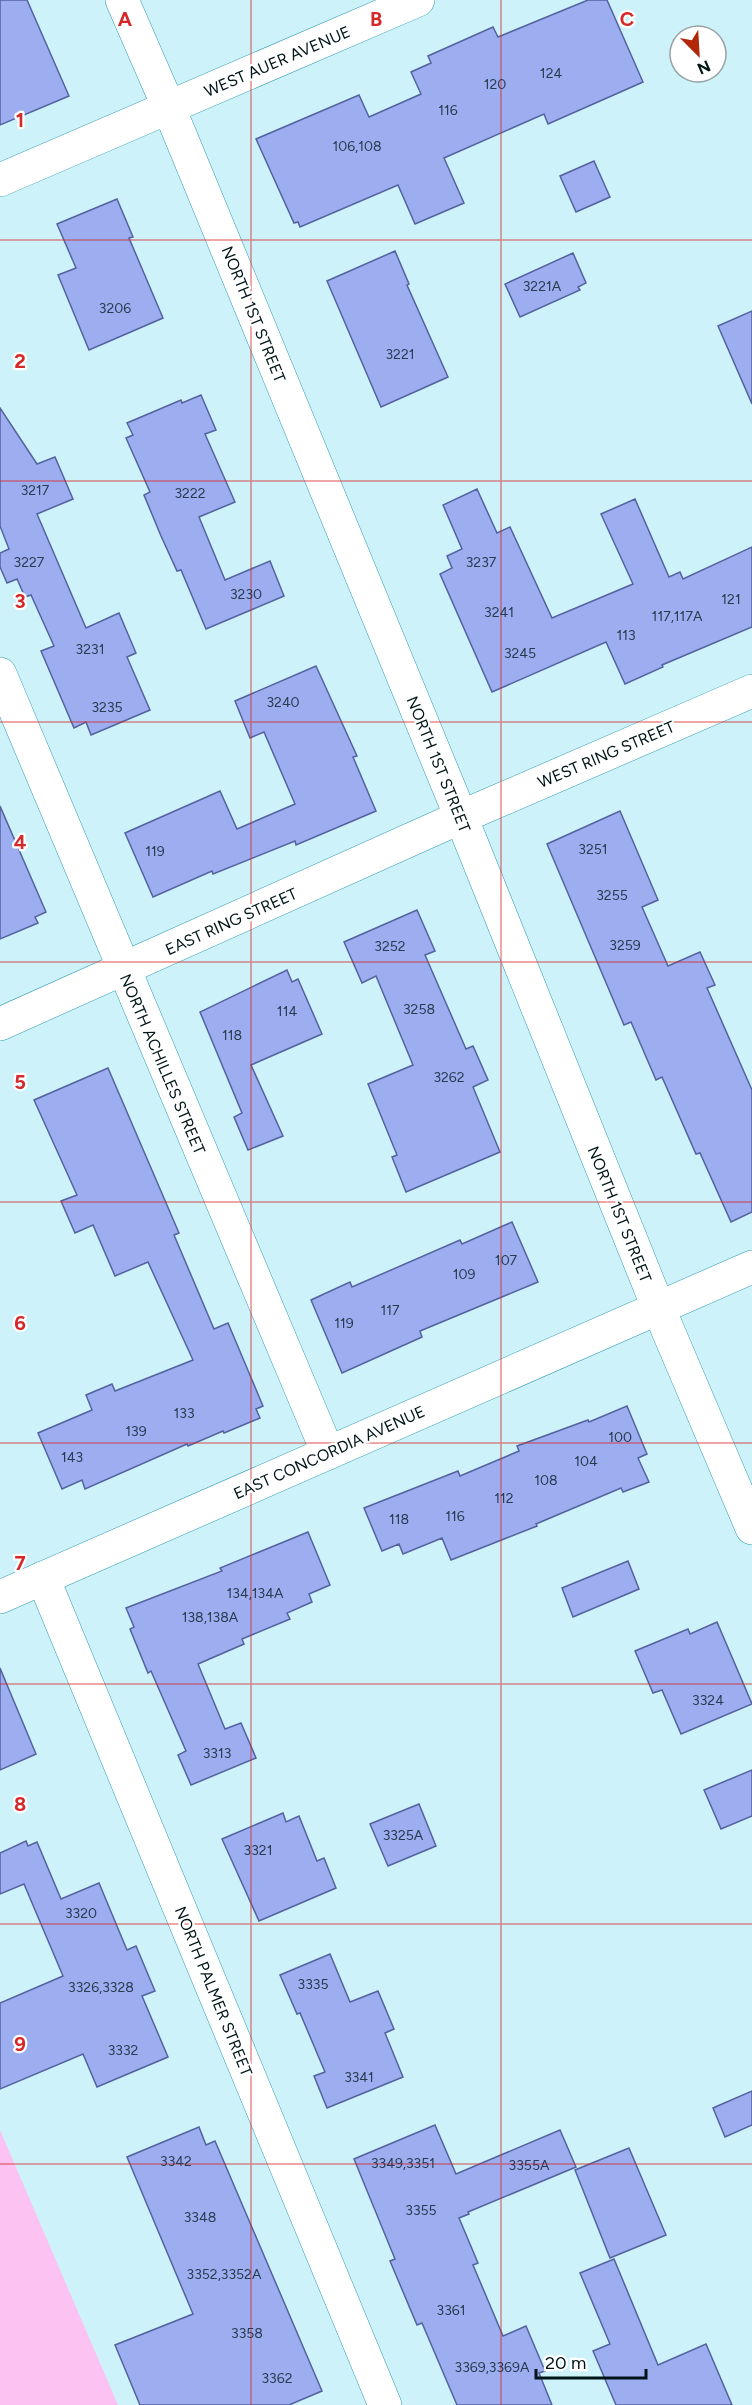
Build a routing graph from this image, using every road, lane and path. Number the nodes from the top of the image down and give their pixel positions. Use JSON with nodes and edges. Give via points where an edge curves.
{"nodes":[{"id":1,"x":122,"y":0,"type":"edge"},
{"id":2,"x":418,"y":0,"type":"edge"},
{"id":3,"x":170,"y":108,"type":"junction"},
{"id":4,"x":0,"y":180,"type":"edge"},
{"id":5,"x":0,"y":674,"type":"edge"},
{"id":6,"x":752,"y":691,"type":"edge"},
{"id":7,"x":461,"y":817,"type":"junction"},
{"id":8,"x":123,"y":969,"type":"junction"},
{"id":9,"x":0,"y":1024,"type":"edge"},
{"id":10,"x":752,"y":1267,"type":"edge"},
{"id":11,"x":658,"y":1307,"type":"junction"},
{"id":12,"x":328,"y":1453,"type":"junction"},
{"id":13,"x":752,"y":1528,"type":"edge"},
{"id":14,"x":43,"y":1578,"type":"junction"},
{"id":15,"x":0,"y":1597,"type":"edge"},
{"id":16,"x":385,"y":2405,"type":"edge"}],
"edges":[{"from":1,"to":3,"type":"street","name":"NORTH 1ST STREET"},
{"from":2,"to":3,"type":"street","name":"WEST AUER AVENUE"},
{"from":3,"to":4,"type":"street","name":"WEST AUER AVENUE"},
{"from":3,"to":7,"type":"street","name":"NORTH 1ST STREET"},
{"from":5,"to":8,"type":"street","name":"NORTH ACHILLES STREET"},
{"from":6,"to":7,"type":"street","name":"WEST RING STREET"},
{"from":7,"to":8,"type":"street","name":"EAST RING STREET"},
{"from":7,"to":11,"type":"street","name":"NORTH 1ST STREET"},
{"from":8,"to":9,"type":"street","name":"EAST RING STREET"},
{"from":8,"to":12,"type":"street","name":"NORTH ACHILLES STREET"},
{"from":10,"to":11,"type":"street","name":"EAST CONCORDIA AVENUE"},
{"from":11,"to":12,"type":"street","name":"EAST CONCORDIA AVENUE"},
{"from":11,"to":13,"type":"street","name":"NORTH 1ST STREET"},
{"from":12,"to":14,"type":"street","name":"EAST CONCORDIA AVENUE"},
{"from":14,"to":15,"type":"street","name":"EAST CONCORDIA AVENUE"},
{"from":14,"to":16,"type":"street","name":"NORTH PALMER STREET"}]}
